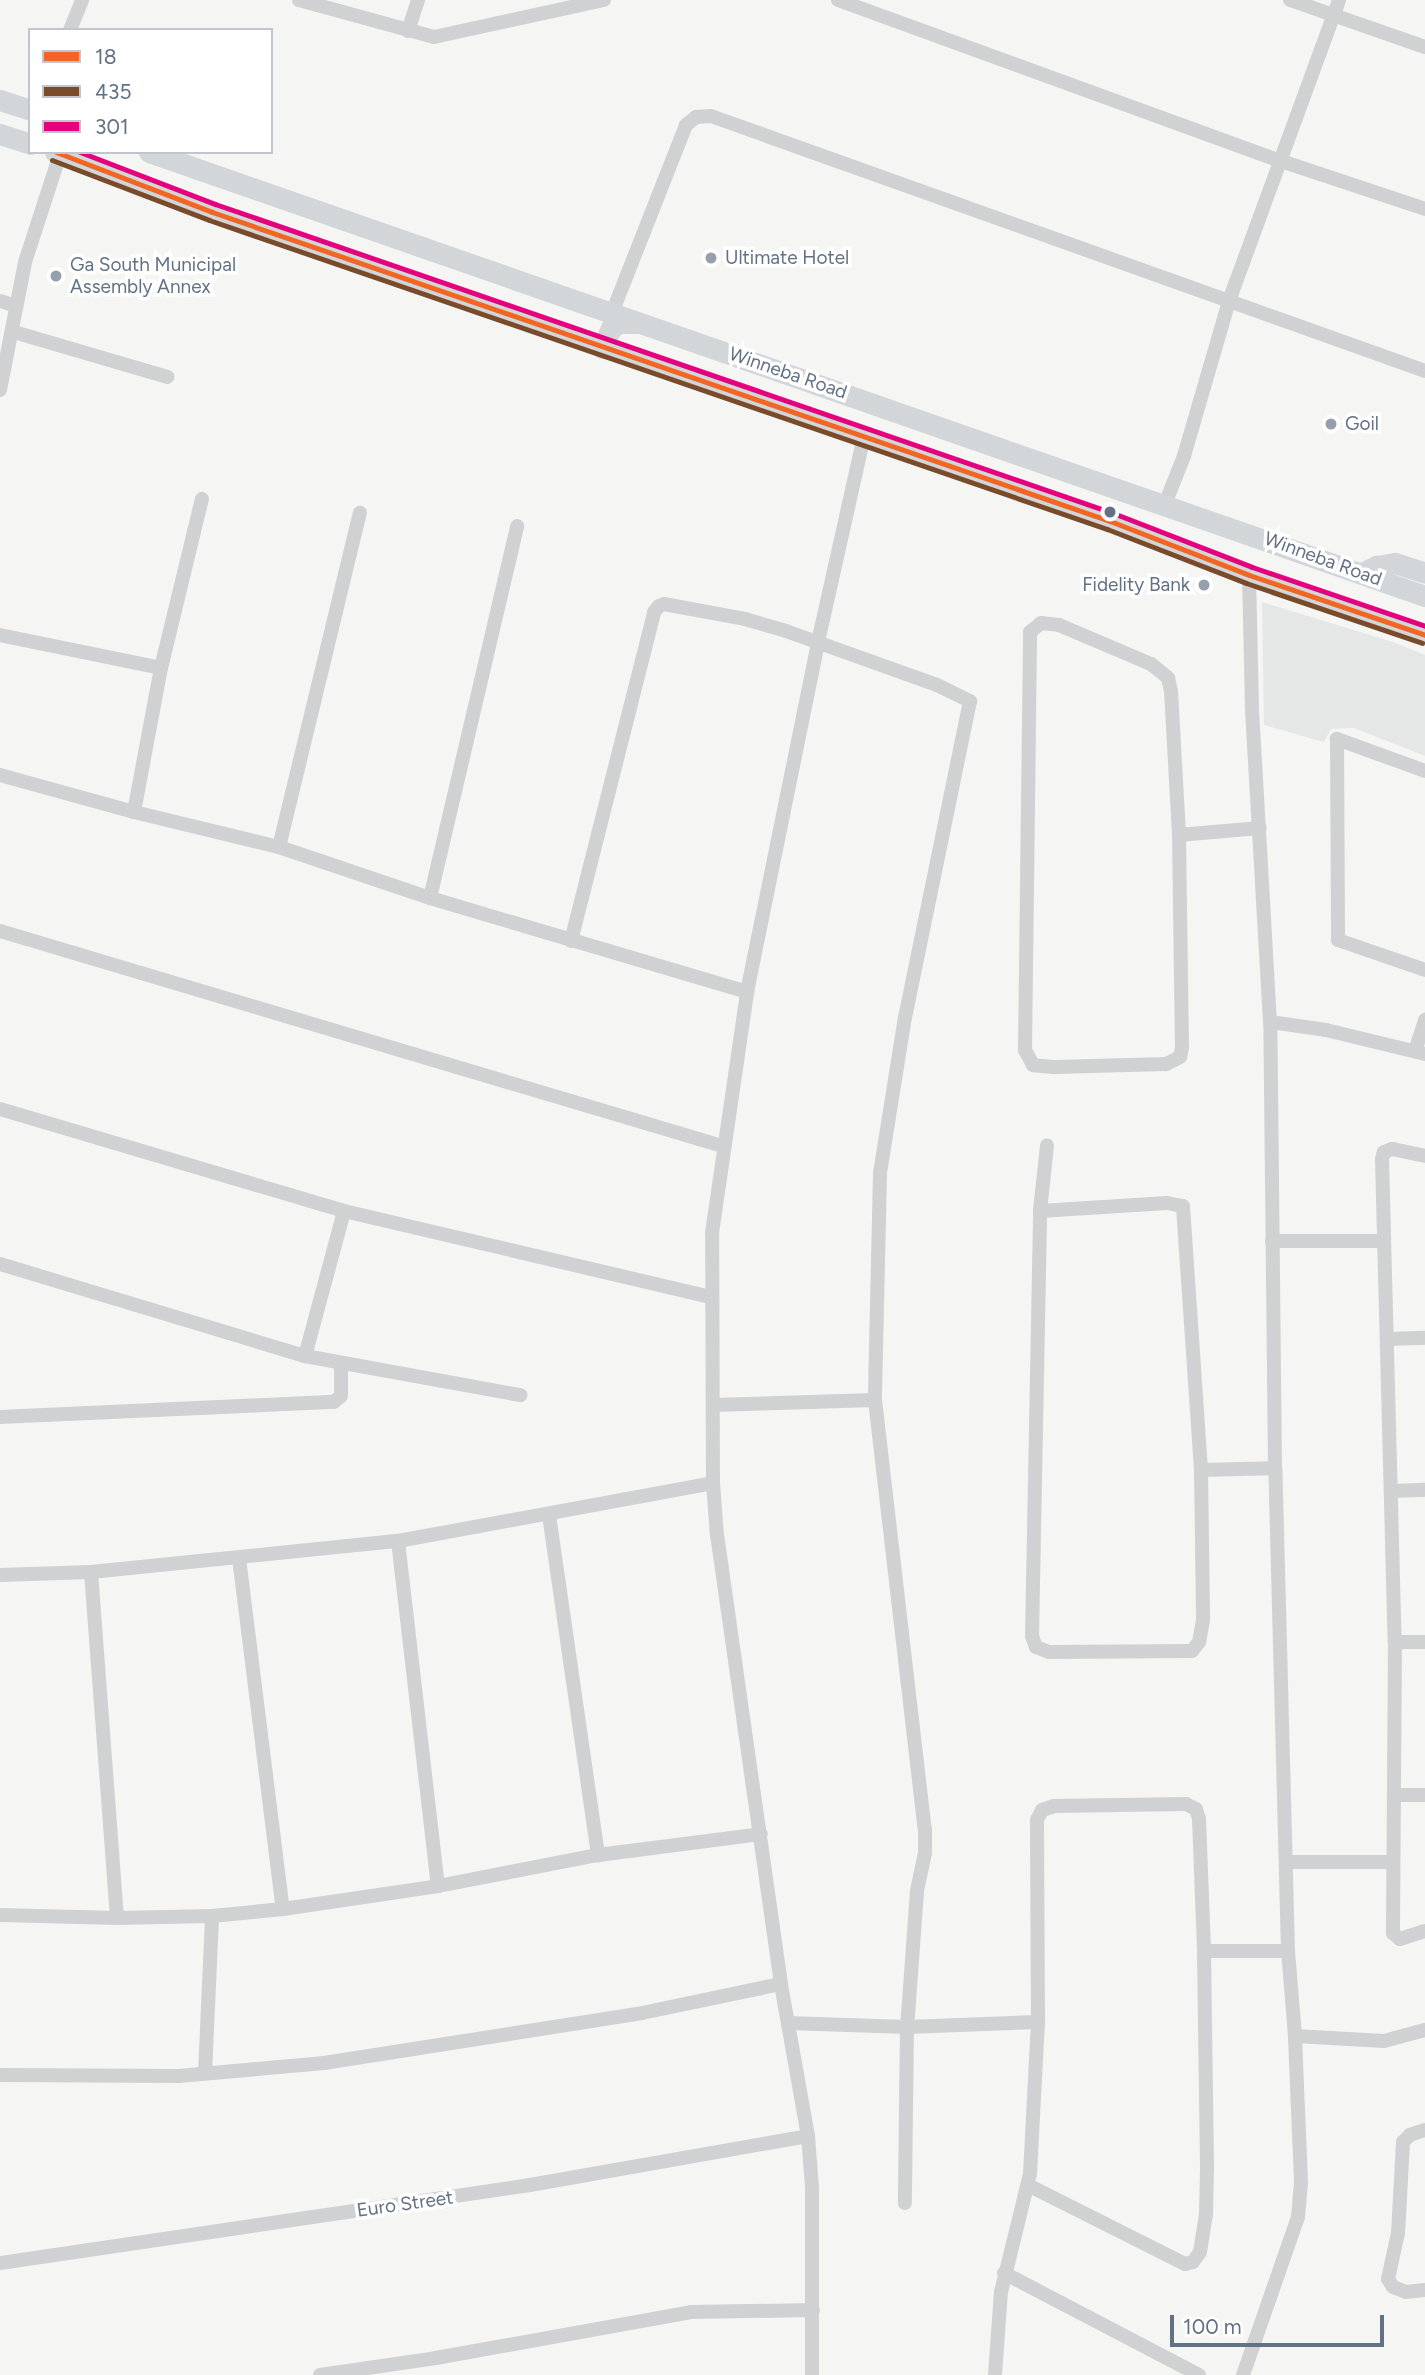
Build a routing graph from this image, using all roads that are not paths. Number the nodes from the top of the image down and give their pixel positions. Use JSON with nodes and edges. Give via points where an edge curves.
{"nodes":[{"id":1,"x":82,"y":0,"type":"edge"},
{"id":2,"x":299,"y":0,"type":"edge"},
{"id":3,"x":418,"y":0,"type":"edge"},
{"id":4,"x":604,"y":0,"type":"edge"},
{"id":5,"x":838,"y":0,"type":"edge"},
{"id":6,"x":1290,"y":0,"type":"edge"},
{"id":7,"x":1339,"y":0,"type":"edge"},
{"id":8,"x":1333,"y":16,"type":"junction"},
{"id":9,"x":71,"y":28,"type":"edge"},
{"id":10,"x":408,"y":31,"type":"junction"},
{"id":11,"x":1425,"y":47,"type":"edge"},
{"id":12,"x":0,"y":100,"type":"edge"},
{"id":13,"x":28,"y":109,"type":"edge"},
{"id":14,"x":0,"y":134,"type":"edge"},
{"id":15,"x":28,"y":143,"type":"edge"},
{"id":16,"x":57,"y":154,"type":"edge"},
{"id":17,"x":60,"y":154,"type":"edge"},
{"id":18,"x":155,"y":154,"type":"edge"},
{"id":19,"x":1281,"y":160,"type":"junction"},
{"id":20,"x":226,"y":179,"type":"junction"},
{"id":21,"x":1425,"y":209,"type":"edge"},
{"id":22,"x":212,"y":212,"type":"junction"},
{"id":23,"x":1229,"y":301,"type":"junction"},
{"id":24,"x":0,"y":302,"type":"edge"},
{"id":25,"x":16,"y":306,"type":"junction"},
{"id":26,"x":612,"y":313,"type":"junction"},
{"id":27,"x":648,"y":324,"type":"junction"},
{"id":28,"x":14,"y":332,"type":"junction"},
{"id":29,"x":602,"y":348,"type":"junction"},
{"id":30,"x":3,"y":369,"type":"edge"},
{"id":31,"x":1425,"y":371,"type":"edge"},
{"id":32,"x":168,"y":377,"type":"dead end"},
{"id":33,"x":0,"y":390,"type":"edge"},
{"id":34,"x":864,"y":436,"type":"junction"},
{"id":35,"x":202,"y":499,"type":"dead end"},
{"id":36,"x":1165,"y":504,"type":"junction"},
{"id":37,"x":360,"y":513,"type":"dead end"},
{"id":38,"x":517,"y":526,"type":"dead end"},
{"id":39,"x":1362,"y":573,"type":"junction"},
{"id":40,"x":1425,"y":573,"type":"edge"},
{"id":41,"x":1250,"y":575,"type":"junction"},
{"id":42,"x":1425,"y":596,"type":"edge"},
{"id":43,"x":0,"y":635,"type":"edge"},
{"id":44,"x":1425,"y":635,"type":"edge"},
{"id":45,"x":818,"y":642,"type":"junction"},
{"id":46,"x":162,"y":668,"type":"junction"},
{"id":47,"x":1425,"y":771,"type":"edge"},
{"id":48,"x":0,"y":775,"type":"edge"},
{"id":49,"x":134,"y":812,"type":"junction"},
{"id":50,"x":1260,"y":828,"type":"junction"},
{"id":51,"x":1179,"y":835,"type":"junction"},
{"id":52,"x":279,"y":847,"type":"junction"},
{"id":53,"x":430,"y":898,"type":"junction"},
{"id":54,"x":0,"y":931,"type":"edge"},
{"id":55,"x":571,"y":941,"type":"junction"},
{"id":56,"x":1425,"y":970,"type":"edge"},
{"id":57,"x":747,"y":992,"type":"junction"},
{"id":58,"x":1425,"y":1020,"type":"edge"},
{"id":59,"x":1270,"y":1022,"type":"junction"},
{"id":60,"x":1420,"y":1052,"type":"edge"},
{"id":61,"x":0,"y":1109,"type":"edge"},
{"id":62,"x":1047,"y":1145,"type":"dead end"},
{"id":63,"x":722,"y":1146,"type":"junction"},
{"id":64,"x":1425,"y":1156,"type":"edge"},
{"id":65,"x":344,"y":1211,"type":"junction"},
{"id":66,"x":1040,"y":1211,"type":"junction"},
{"id":67,"x":1272,"y":1241,"type":"junction"},
{"id":68,"x":1384,"y":1241,"type":"junction"},
{"id":69,"x":0,"y":1264,"type":"edge"},
{"id":70,"x":712,"y":1297,"type":"junction"},
{"id":71,"x":1425,"y":1338,"type":"edge"},
{"id":72,"x":1388,"y":1339,"type":"junction"},
{"id":73,"x":306,"y":1356,"type":"junction"},
{"id":74,"x":341,"y":1363,"type":"junction"},
{"id":75,"x":520,"y":1395,"type":"dead end"},
{"id":76,"x":875,"y":1400,"type":"junction"},
{"id":77,"x":713,"y":1405,"type":"junction"},
{"id":78,"x":0,"y":1417,"type":"edge"},
{"id":79,"x":1275,"y":1468,"type":"junction"},
{"id":80,"x":1201,"y":1470,"type":"junction"},
{"id":81,"x":713,"y":1483,"type":"junction"},
{"id":82,"x":1425,"y":1490,"type":"edge"},
{"id":83,"x":1392,"y":1492,"type":"junction"},
{"id":84,"x":549,"y":1515,"type":"junction"},
{"id":85,"x":398,"y":1541,"type":"junction"},
{"id":86,"x":239,"y":1558,"type":"junction"},
{"id":87,"x":90,"y":1572,"type":"junction"},
{"id":88,"x":0,"y":1575,"type":"edge"},
{"id":89,"x":1395,"y":1642,"type":"junction"},
{"id":90,"x":1425,"y":1642,"type":"edge"},
{"id":91,"x":1425,"y":1795,"type":"edge"},
{"id":92,"x":1394,"y":1796,"type":"junction"},
{"id":93,"x":761,"y":1834,"type":"junction"},
{"id":94,"x":598,"y":1855,"type":"junction"},
{"id":95,"x":1286,"y":1862,"type":"junction"},
{"id":96,"x":1392,"y":1862,"type":"junction"},
{"id":97,"x":438,"y":1886,"type":"junction"},
{"id":98,"x":282,"y":1909,"type":"junction"},
{"id":99,"x":0,"y":1915,"type":"edge"},
{"id":100,"x":212,"y":1916,"type":"junction"},
{"id":101,"x":117,"y":1918,"type":"junction"},
{"id":102,"x":1425,"y":1931,"type":"edge"},
{"id":103,"x":1204,"y":1951,"type":"junction"},
{"id":104,"x":1288,"y":1951,"type":"junction"},
{"id":105,"x":781,"y":1984,"type":"junction"},
{"id":106,"x":1038,"y":2022,"type":"junction"},
{"id":107,"x":788,"y":2024,"type":"junction"},
{"id":108,"x":907,"y":2027,"type":"junction"},
{"id":109,"x":1425,"y":2031,"type":"edge"},
{"id":110,"x":1295,"y":2036,"type":"junction"},
{"id":111,"x":205,"y":2074,"type":"junction"},
{"id":112,"x":0,"y":2075,"type":"edge"},
{"id":113,"x":1425,"y":2130,"type":"edge"},
{"id":114,"x":808,"y":2136,"type":"junction"},
{"id":115,"x":1028,"y":2186,"type":"junction"},
{"id":116,"x":905,"y":2203,"type":"dead end"},
{"id":117,"x":0,"y":2263,"type":"edge"},
{"id":118,"x":1004,"y":2273,"type":"junction"},
{"id":119,"x":1425,"y":2290,"type":"edge"},
{"id":120,"x":813,"y":2310,"type":"junction"},
{"id":121,"x":320,"y":2375,"type":"edge"},
{"id":122,"x":812,"y":2375,"type":"edge"},
{"id":123,"x":995,"y":2375,"type":"edge"},
{"id":124,"x":1199,"y":2375,"type":"edge"},
{"id":125,"x":1243,"y":2375,"type":"edge"}],
"edges":[{"from":1,"to":9,"type":"street"},
{"from":2,"to":10,"type":"street"},
{"from":3,"to":10,"type":"street"},
{"from":4,"to":10,"type":"street","via":[[435,37]]},
{"from":5,"to":19,"type":"street"},
{"from":6,"to":8,"type":"street"},
{"from":7,"to":8,"type":"street"},
{"from":8,"to":11,"type":"street"},
{"from":8,"to":19,"type":"street"},
{"from":12,"to":13,"type":"highway"},
{"from":14,"to":15,"type":"highway"},
{"from":16,"to":25,"type":"street"},
{"from":17,"to":22,"type":"highway","name":"Winneba Road"},
{"from":18,"to":20,"type":"highway","name":"Winneba Road"},
{"from":19,"to":21,"type":"street"},
{"from":19,"to":23,"type":"street"},
{"from":20,"to":22,"type":"highway"},
{"from":20,"to":26,"type":"highway","name":"Winneba Road"},
{"from":22,"to":29,"type":"highway","name":"Winneba Road"},
{"from":23,"to":26,"type":"street","via":[[711,116],[696,117],[686,125]]},
{"from":23,"to":31,"type":"street"},
{"from":23,"to":36,"type":"street","via":[[1184,456]]},
{"from":24,"to":25,"type":"street"},
{"from":25,"to":28,"type":"street"},
{"from":26,"to":27,"type":"highway","name":"Winneba Road"},
{"from":27,"to":29,"type":"highway","via":[[619,323],[611,328]]},
{"from":27,"to":36,"type":"highway","name":"Winneba Road"},
{"from":28,"to":30,"type":"street"},
{"from":28,"to":32,"type":"street"},
{"from":29,"to":34,"type":"highway","name":"Winneba Road"},
{"from":30,"to":33,"type":"street"},
{"from":34,"to":41,"type":"highway","name":"Winneba Road"},
{"from":34,"to":45,"type":"street"},
{"from":35,"to":46,"type":"street"},
{"from":36,"to":39,"type":"highway","name":"Winneba Road"},
{"from":37,"to":52,"type":"street"},
{"from":38,"to":53,"type":"street"},
{"from":39,"to":40,"type":"highway","via":[[1395,563]]},
{"from":39,"to":42,"type":"highway","name":"Winneba Road"},
{"from":41,"to":44,"type":"highway","name":"Winneba Road"},
{"from":41,"to":50,"type":"street"},
{"from":43,"to":46,"type":"street"},
{"from":45,"to":55,"type":"street","via":[[745,619],[664,604],[654,612]]},
{"from":45,"to":57,"type":"street"},
{"from":45,"to":76,"type":"street","via":[[970,701],[905,1017],[880,1173]]},
{"from":46,"to":49,"type":"street"},
{"from":47,"to":56,"type":"street","via":[[1337,739],[1338,940]]},
{"from":48,"to":49,"type":"street"},
{"from":49,"to":52,"type":"street"},
{"from":50,"to":51,"type":"street"},
{"from":50,"to":59,"type":"street"},
{"from":51,"to":51,"type":"street","via":[[1180,1057],[1166,1064],[1033,1065],[1025,1050],[1030,632],[1041,623],[1059,625],[1105,644],[1151,664],[1168,678]]},
{"from":52,"to":53,"type":"street"},
{"from":53,"to":55,"type":"street"},
{"from":54,"to":63,"type":"street"},
{"from":55,"to":57,"type":"street"},
{"from":57,"to":63,"type":"street"},
{"from":58,"to":60,"type":"street"},
{"from":59,"to":60,"type":"street"},
{"from":59,"to":67,"type":"street"},
{"from":61,"to":65,"type":"street"},
{"from":62,"to":66,"type":"street"},
{"from":63,"to":70,"type":"street","via":[[712,1234]]},
{"from":64,"to":68,"type":"street","via":[[1402,1149],[1384,1152]]},
{"from":65,"to":70,"type":"street"},
{"from":65,"to":73,"type":"street"},
{"from":66,"to":80,"type":"street","via":[[1167,1203],[1183,1206]]},
{"from":66,"to":80,"type":"street","via":[[1032,1636],[1036,1647],[1049,1652],[1192,1651],[1199,1642],[1203,1620]]},
{"from":67,"to":68,"type":"street"},
{"from":67,"to":79,"type":"street"},
{"from":68,"to":72,"type":"street"},
{"from":69,"to":73,"type":"street"},
{"from":70,"to":77,"type":"street"},
{"from":71,"to":72,"type":"street"},
{"from":72,"to":83,"type":"street"},
{"from":73,"to":74,"type":"street"},
{"from":74,"to":75,"type":"street"},
{"from":74,"to":78,"type":"street","via":[[341,1396],[334,1402]]},
{"from":76,"to":77,"type":"street"},
{"from":76,"to":108,"type":"street","via":[[925,1829]]},
{"from":77,"to":81,"type":"street"},
{"from":79,"to":80,"type":"street"},
{"from":79,"to":95,"type":"street"},
{"from":81,"to":84,"type":"street"},
{"from":81,"to":93,"type":"street"},
{"from":82,"to":83,"type":"street"},
{"from":83,"to":89,"type":"street"},
{"from":84,"to":85,"type":"street"},
{"from":84,"to":94,"type":"street"},
{"from":85,"to":86,"type":"street"},
{"from":85,"to":97,"type":"street"},
{"from":86,"to":87,"type":"street"},
{"from":86,"to":98,"type":"street"},
{"from":87,"to":88,"type":"street"},
{"from":87,"to":101,"type":"street"},
{"from":89,"to":90,"type":"street"},
{"from":89,"to":92,"type":"street"},
{"from":91,"to":92,"type":"street"},
{"from":92,"to":96,"type":"street"},
{"from":93,"to":94,"type":"street"},
{"from":93,"to":105,"type":"street"},
{"from":94,"to":97,"type":"street"},
{"from":95,"to":96,"type":"street"},
{"from":95,"to":104,"type":"street"},
{"from":96,"to":102,"type":"street","via":[[1393,1933],[1400,1939]]},
{"from":97,"to":98,"type":"street"},
{"from":98,"to":100,"type":"street"},
{"from":99,"to":101,"type":"street"},
{"from":100,"to":101,"type":"street"},
{"from":100,"to":111,"type":"street"},
{"from":103,"to":104,"type":"street"},
{"from":103,"to":106,"type":"street","via":[[1196,1809],[1186,1804],[1042,1810],[1037,1820]]},
{"from":103,"to":115,"type":"street","via":[[1206,2214],[1200,2252],[1193,2262],[1185,2264],[1169,2257]]},
{"from":104,"to":110,"type":"street"},
{"from":105,"to":107,"type":"street"},
{"from":105,"to":111,"type":"street","via":[[642,2012],[324,2063]]},
{"from":106,"to":108,"type":"street"},
{"from":106,"to":115,"type":"street"},
{"from":107,"to":108,"type":"street"},
{"from":107,"to":114,"type":"street"},
{"from":108,"to":116,"type":"street"},
{"from":109,"to":110,"type":"street","via":[[1384,2041]]},
{"from":110,"to":125,"type":"street","via":[[1301,2181],[1298,2217]]},
{"from":111,"to":112,"type":"street"},
{"from":113,"to":119,"type":"street","via":[[1403,2142],[1398,2233],[1388,2280],[1406,2292]]},
{"from":114,"to":117,"type":"street","name":"Euro Street","via":[[530,2185]]},
{"from":114,"to":120,"type":"street"},
{"from":115,"to":118,"type":"street"},
{"from":118,"to":123,"type":"street","via":[[996,2319]]},
{"from":118,"to":124,"type":"street"},
{"from":120,"to":121,"type":"street","via":[[691,2312]]},
{"from":120,"to":122,"type":"street"}]}
